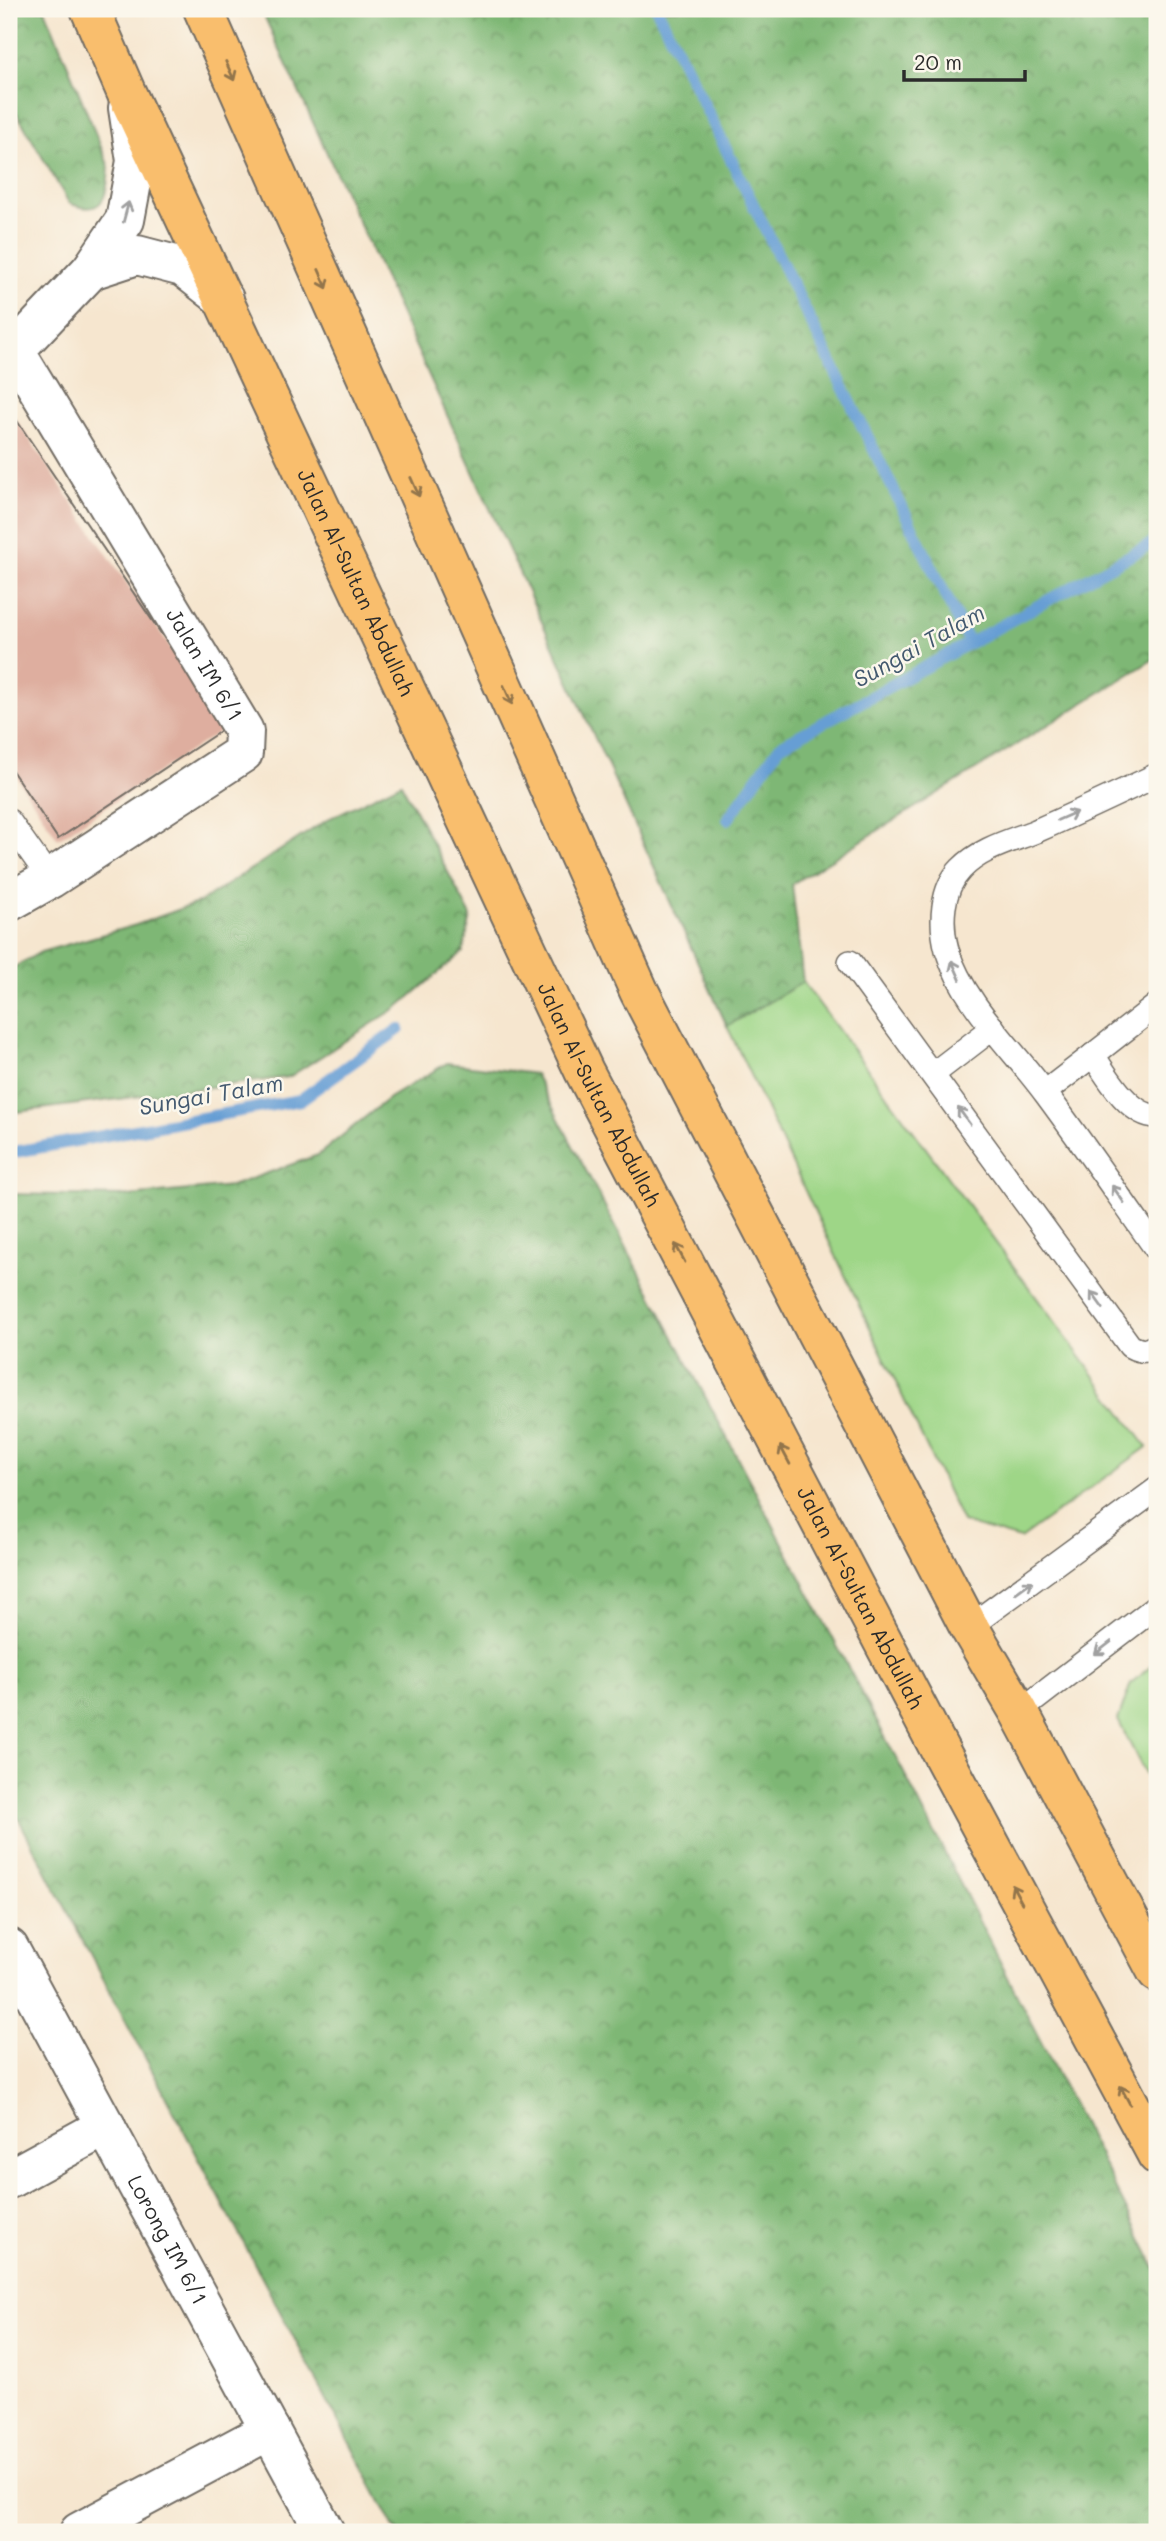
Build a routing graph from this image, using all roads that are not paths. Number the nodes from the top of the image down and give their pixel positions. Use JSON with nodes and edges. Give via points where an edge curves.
{"nodes":[{"id":1,"x":90,"y":9,"type":"edge"},
{"id":2,"x":202,"y":9,"type":"edge"},
{"id":3,"x":126,"y":93,"type":"junction"},
{"id":4,"x":92,"y":270,"type":"junction"},
{"id":5,"x":224,"y":299,"type":"junction"},
{"id":6,"x":12,"y":346,"type":"edge"},
{"id":7,"x":1157,"y":775,"type":"edge"},
{"id":8,"x":9,"y":821,"type":"edge"},
{"id":9,"x":50,"y":878,"type":"junction"},
{"id":10,"x":9,"y":902,"type":"edge"},
{"id":11,"x":850,"y":962,"type":"dead end"},
{"id":12,"x":1157,"y":1005,"type":"edge"},
{"id":13,"x":993,"y":1028,"type":"junction"},
{"id":14,"x":1093,"y":1055,"type":"junction"},
{"id":15,"x":933,"y":1074,"type":"junction"},
{"id":16,"x":1045,"y":1091,"type":"junction"},
{"id":17,"x":1157,"y":1115,"type":"edge"},
{"id":18,"x":1157,"y":1250,"type":"edge"},
{"id":19,"x":1157,"y":1345,"type":"edge"},
{"id":20,"x":1157,"y":1489,"type":"edge"},
{"id":21,"x":1157,"y":1606,"type":"edge"},
{"id":22,"x":969,"y":1627,"type":"junction"},
{"id":23,"x":1019,"y":1712,"type":"junction"},
{"id":24,"x":9,"y":1948,"type":"edge"},
{"id":25,"x":1157,"y":1972,"type":"edge"},
{"id":26,"x":106,"y":2126,"type":"junction"},
{"id":27,"x":1157,"y":2155,"type":"edge"},
{"id":28,"x":9,"y":2179,"type":"edge"},
{"id":29,"x":270,"y":2430,"type":"junction"},
{"id":30,"x":79,"y":2532,"type":"edge"},
{"id":31,"x":325,"y":2532,"type":"edge"}],
"edges":[{"from":1,"to":3,"type":"main road","name":"Jalan Al-Sultan Abdullah"},
{"from":2,"to":22,"type":"main road","one_way":true,"via":[[639,991]]},
{"from":4,"to":3,"type":"street","one_way":true,"via":[[125,220],[136,161]]},
{"from":3,"to":5,"type":"main road","name":"Jalan Al-Sultan Abdullah"},
{"from":4,"to":5,"type":"street","via":[[137,255],[183,267]]},
{"from":4,"to":6,"type":"street"},
{"from":27,"to":5,"type":"main road","name":"Jalan Al-Sultan Abdullah","one_way":true,"via":[[584,1071]]},
{"from":6,"to":9,"type":"street","name":"Jalan IM 6/1","via":[[244,731],[243,753]]},
{"from":13,"to":7,"type":"lane","one_way":true,"via":[[962,984],[947,950],[942,919],[947,892],[960,870],[989,849]]},
{"from":8,"to":9,"type":"lane"},
{"from":9,"to":10,"type":"street","name":"Jalan IM 6/1"},
{"from":11,"to":15,"type":"lane"},
{"from":12,"to":14,"type":"lane"},
{"from":13,"to":15,"type":"lane"},
{"from":13,"to":16,"type":"lane"},
{"from":14,"to":16,"type":"lane"},
{"from":14,"to":17,"type":"lane","via":[[1135,1109]]},
{"from":19,"to":15,"type":"lane","one_way":true,"via":[[1140,1352],[1130,1346]]},
{"from":18,"to":16,"type":"lane","one_way":true},
{"from":22,"to":20,"type":"lane","one_way":true},
{"from":21,"to":23,"type":"lane","one_way":true},
{"from":22,"to":23,"type":"main road"},
{"from":23,"to":25,"type":"main road"},
{"from":24,"to":26,"type":"street","name":"Lorong IM 6/1"},
{"from":26,"to":28,"type":"street"},
{"from":26,"to":29,"type":"street","name":"Lorong IM 6/1"},
{"from":29,"to":30,"type":"street"},
{"from":29,"to":31,"type":"street","name":"Lorong IM 6/1"}]}
